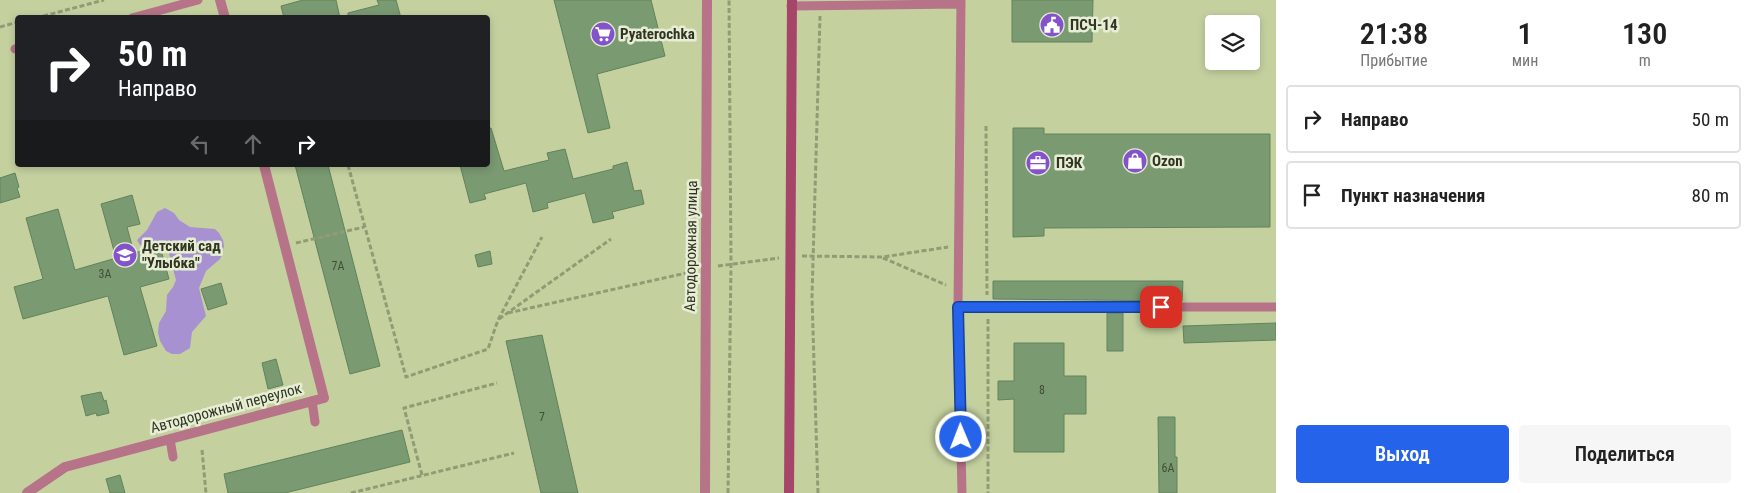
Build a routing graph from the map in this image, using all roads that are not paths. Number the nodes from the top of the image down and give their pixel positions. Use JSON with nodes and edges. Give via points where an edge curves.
{"nodes":[{"id":1,"x":198,"y":0,"type":"edge"},
{"id":2,"x":220,"y":0,"type":"edge"},
{"id":3,"x":706,"y":0,"type":"edge"},
{"id":4,"x":961,"y":2,"type":"edge"},
{"id":5,"x":792,"y":3,"type":"edge"},
{"id":6,"x":143,"y":15,"type":"edge"},
{"id":7,"x":224,"y":15,"type":"edge"},
{"id":8,"x":264,"y":167,"type":"edge"},
{"id":9,"x":958,"y":307,"type":"junction"},
{"id":10,"x":1276,"y":307,"type":"edge"},
{"id":11,"x":312,"y":401,"type":"junction"},
{"id":12,"x":315,"y":422,"type":"dead end"},
{"id":13,"x":170,"y":439,"type":"junction"},
{"id":14,"x":173,"y":457,"type":"dead end"},
{"id":15,"x":27,"y":493,"type":"edge"},
{"id":16,"x":705,"y":493,"type":"edge"},
{"id":17,"x":789,"y":493,"type":"edge"},
{"id":18,"x":962,"y":493,"type":"edge"}],
"edges":[{"from":1,"to":6,"type":"lane"},
{"from":2,"to":7,"type":"street"},
{"from":3,"to":16,"type":"street","name":"Автодорожная улица"},
{"from":4,"to":5,"type":"lane","via":[[820,6]]},
{"from":4,"to":9,"type":"lane"},
{"from":5,"to":17,"type":"main road"},
{"from":8,"to":11,"type":"street","name":"Автодорожный переулок","via":[[324,398]]},
{"from":9,"to":10,"type":"lane"},
{"from":9,"to":18,"type":"lane"},
{"from":11,"to":12,"type":"lane"},
{"from":11,"to":13,"type":"street","name":"Автодорожный переулок"},
{"from":13,"to":14,"type":"lane"},
{"from":13,"to":15,"type":"street","name":"Автодорожный переулок","via":[[65,467]]}]}
